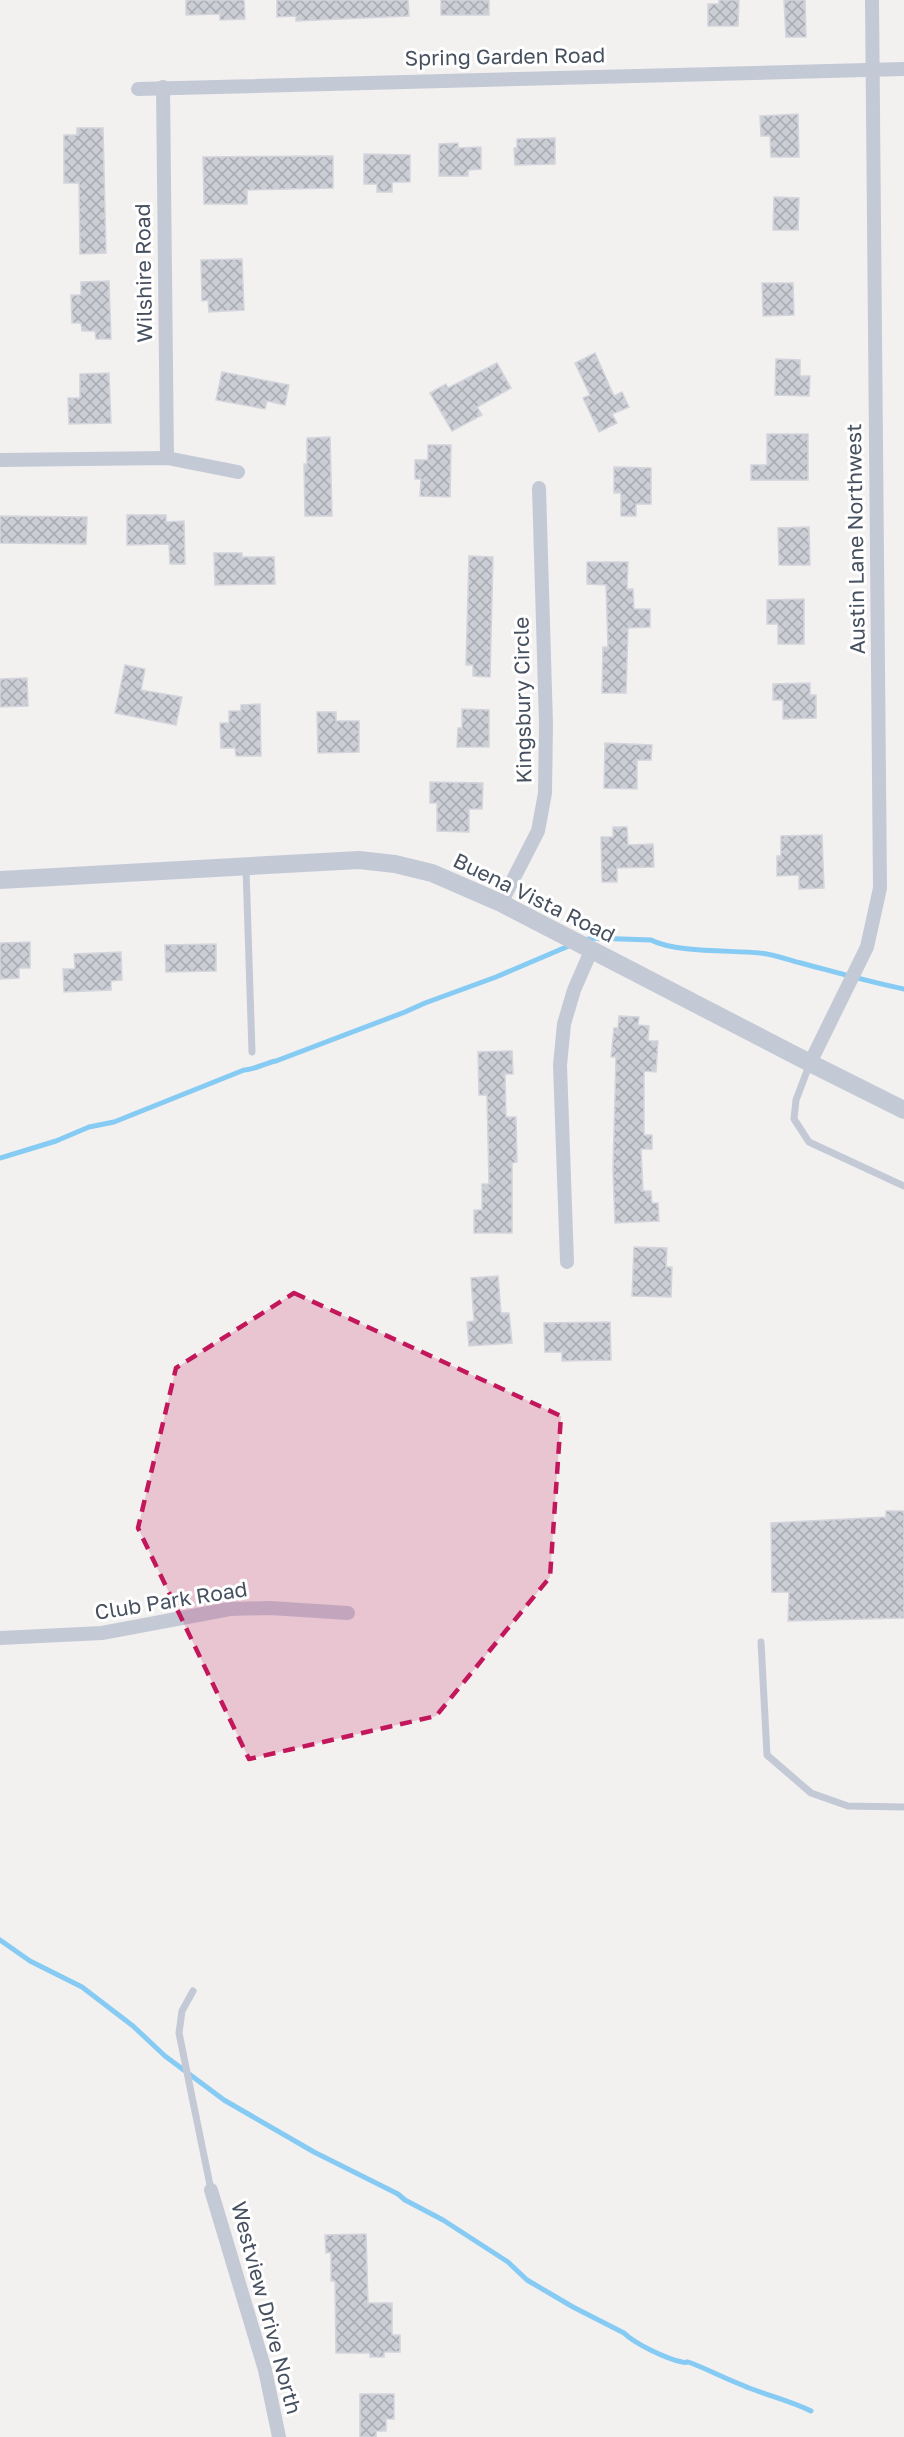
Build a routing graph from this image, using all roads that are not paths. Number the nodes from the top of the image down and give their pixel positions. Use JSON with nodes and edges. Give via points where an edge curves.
{"nodes":[{"id":1,"x":872,"y":0,"type":"edge"},
{"id":2,"x":873,"y":69,"type":"junction"},
{"id":3,"x":904,"y":69,"type":"edge"},
{"id":4,"x":163,"y":87,"type":"junction"},
{"id":5,"x":138,"y":89,"type":"dead end"},
{"id":6,"x":167,"y":458,"type":"junction"},
{"id":7,"x":0,"y":460,"type":"edge"},
{"id":8,"x":238,"y":472,"type":"dead end"},
{"id":9,"x":539,"y":488,"type":"dead end"},
{"id":10,"x":246,"y":866,"type":"junction"},
{"id":11,"x":0,"y":880,"type":"edge"},
{"id":12,"x":501,"y":903,"type":"junction"},
{"id":13,"x":591,"y":951,"type":"junction"},
{"id":14,"x":252,"y":1052,"type":"dead end"},
{"id":15,"x":810,"y":1063,"type":"junction"},
{"id":16,"x":904,"y":1110,"type":"edge"},
{"id":17,"x":904,"y":1186,"type":"edge"},
{"id":18,"x":567,"y":1262,"type":"dead end"},
{"id":19,"x":348,"y":1613,"type":"dead end"},
{"id":20,"x":0,"y":1638,"type":"edge"},
{"id":21,"x":761,"y":1642,"type":"dead end"},
{"id":22,"x":904,"y":1807,"type":"edge"},
{"id":23,"x":193,"y":1991,"type":"dead end"},
{"id":24,"x":211,"y":2190,"type":"joint"},
{"id":25,"x":279,"y":2437,"type":"edge"}],
"edges":[{"from":1,"to":2,"type":"street","name":"Austin Lane Northwest"},
{"from":2,"to":3,"type":"street","name":"Spring Garden Road"},
{"from":2,"to":4,"type":"street","name":"Spring Garden Road"},
{"from":2,"to":15,"type":"street","name":"Austin Lane Northwest","via":[[880,888],[867,947]]},
{"from":4,"to":5,"type":"street","name":"Spring Garden Road"},
{"from":4,"to":6,"type":"street","name":"Wilshire Road"},
{"from":6,"to":7,"type":"street"},
{"from":6,"to":8,"type":"street"},
{"from":9,"to":12,"type":"street","name":"Kingsbury Circle","via":[[545,793],[538,831]]},
{"from":10,"to":11,"type":"street","name":"Buena Vista Road"},
{"from":10,"to":12,"type":"street","name":"Buena Vista Road","via":[[359,860],[395,864],[432,873]]},
{"from":10,"to":14,"type":"lane"},
{"from":12,"to":13,"type":"street","name":"Buena Vista Road"},
{"from":13,"to":15,"type":"street","name":"Buena Vista Road"},
{"from":13,"to":18,"type":"street","via":[[564,1024],[560,1065]]},
{"from":15,"to":16,"type":"street","name":"Buena Vista Road"},
{"from":15,"to":17,"type":"lane","via":[[796,1100],[794,1119],[809,1142]]},
{"from":19,"to":20,"type":"street","name":"Club Park Road","via":[[230,1609],[102,1633]]},
{"from":21,"to":22,"type":"lane","via":[[767,1755],[811,1793],[848,1806]]},
{"from":23,"to":24,"type":"lane","via":[[182,2011],[179,2033]]},
{"from":24,"to":25,"type":"street","name":"Westview Drive North","via":[[265,2370]]}]}
